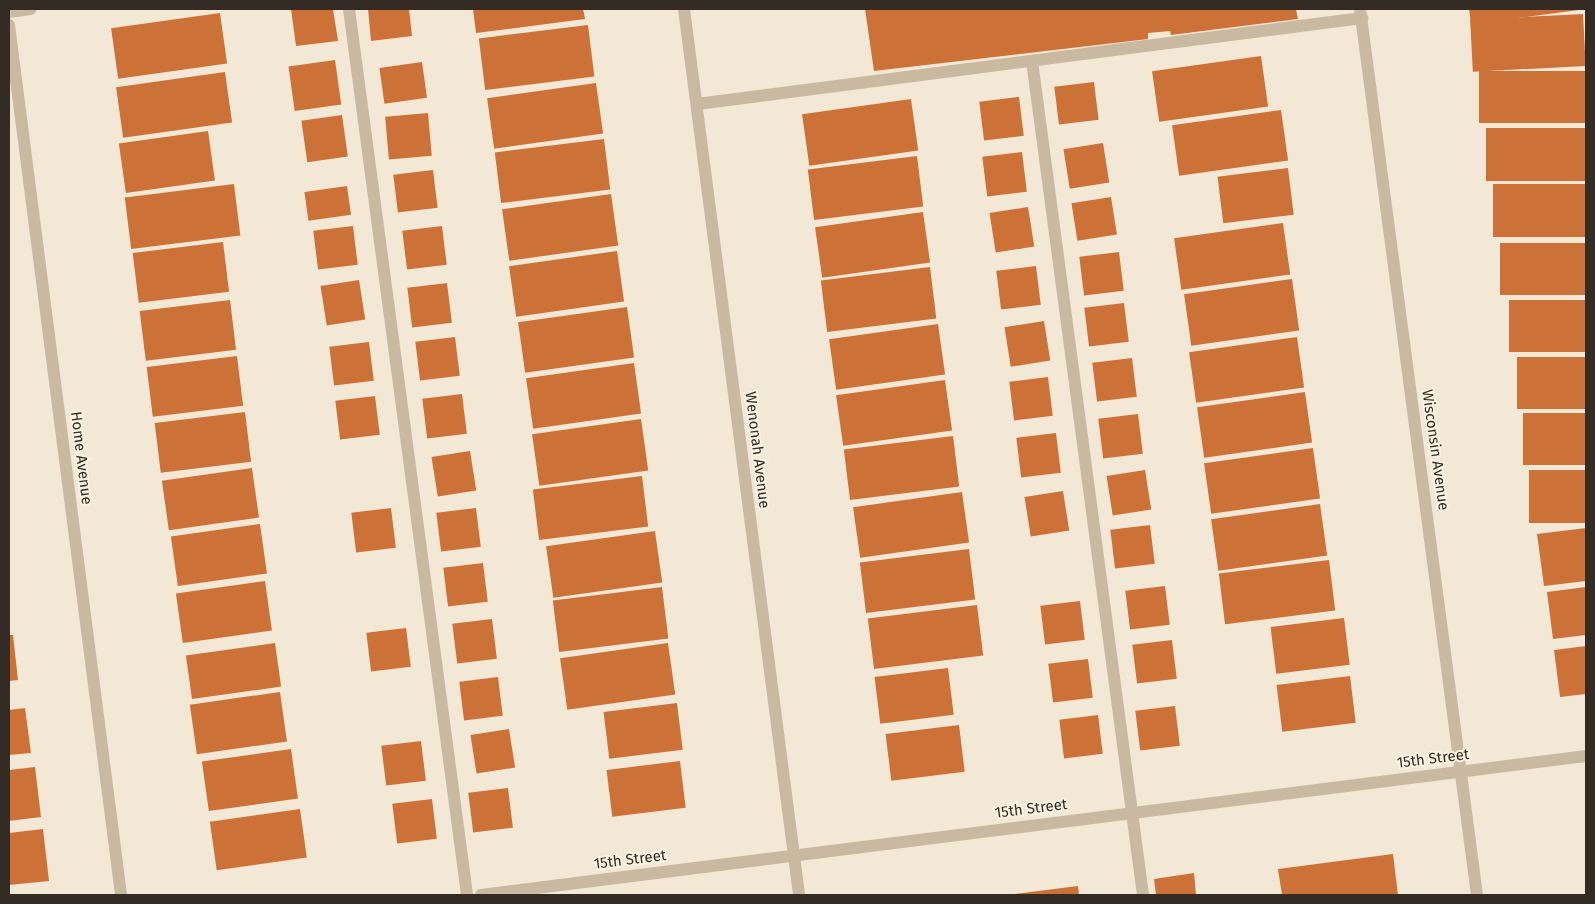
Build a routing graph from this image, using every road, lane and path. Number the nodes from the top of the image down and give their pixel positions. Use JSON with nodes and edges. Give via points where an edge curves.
{"nodes":[{"id":1,"x":32,"y":9,"type":"edge"},
{"id":2,"x":350,"y":9,"type":"edge"},
{"id":3,"x":684,"y":9,"type":"edge"},
{"id":4,"x":9,"y":12,"type":"edge"},
{"id":5,"x":1361,"y":13,"type":"edge"},
{"id":6,"x":9,"y":25,"type":"edge"},
{"id":7,"x":1032,"y":61,"type":"junction"},
{"id":8,"x":696,"y":104,"type":"junction"},
{"id":9,"x":1586,"y":756,"type":"edge"},
{"id":10,"x":1461,"y":772,"type":"junction"},
{"id":11,"x":1132,"y":813,"type":"junction"},
{"id":12,"x":794,"y":856,"type":"junction"},
{"id":13,"x":121,"y":895,"type":"edge"},
{"id":14,"x":467,"y":895,"type":"edge"},
{"id":15,"x":481,"y":895,"type":"edge"},
{"id":16,"x":798,"y":895,"type":"edge"},
{"id":17,"x":1143,"y":895,"type":"edge"},
{"id":18,"x":1477,"y":895,"type":"edge"}],
"edges":[{"from":1,"to":4,"type":"street"},
{"from":2,"to":14,"type":"street"},
{"from":3,"to":8,"type":"street","name":"Wenonah Avenue"},
{"from":5,"to":7,"type":"street"},
{"from":5,"to":10,"type":"street","name":"Wisconsin Avenue"},
{"from":6,"to":13,"type":"street","name":"Home Avenue"},
{"from":7,"to":8,"type":"street"},
{"from":7,"to":11,"type":"street"},
{"from":8,"to":12,"type":"street","name":"Wenonah Avenue"},
{"from":9,"to":10,"type":"street","name":"15th Street"},
{"from":10,"to":11,"type":"street","name":"15th Street"},
{"from":10,"to":18,"type":"street","name":"Wisconsin Avenue"},
{"from":11,"to":12,"type":"street","name":"15th Street"},
{"from":11,"to":17,"type":"street"},
{"from":12,"to":15,"type":"street","name":"15th Street"},
{"from":12,"to":16,"type":"street","name":"Wenonah Avenue"}]}
